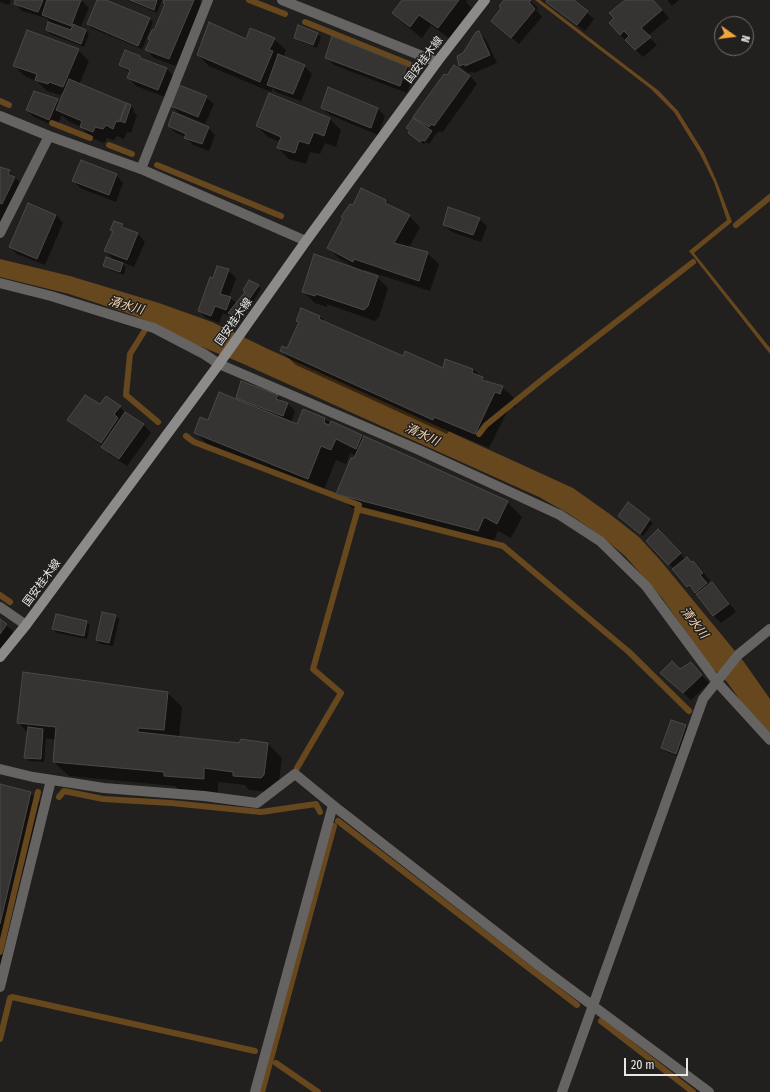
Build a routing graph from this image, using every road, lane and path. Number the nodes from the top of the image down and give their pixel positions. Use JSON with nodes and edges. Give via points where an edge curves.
{"nodes":[{"id":1,"x":208,"y":0,"type":"edge"},
{"id":2,"x":282,"y":0,"type":"edge"},
{"id":3,"x":485,"y":0,"type":"edge"},
{"id":4,"x":437,"y":62,"type":"junction"},
{"id":5,"x":0,"y":116,"type":"edge"},
{"id":6,"x":49,"y":136,"type":"junction"},
{"id":7,"x":141,"y":169,"type":"junction"},
{"id":8,"x":0,"y":233,"type":"edge"},
{"id":9,"x":306,"y":241,"type":"junction"},
{"id":10,"x":0,"y":283,"type":"edge"},
{"id":11,"x":222,"y":361,"type":"junction"},
{"id":12,"x":0,"y":607,"type":"edge"},
{"id":13,"x":26,"y":625,"type":"junction"},
{"id":14,"x":770,"y":629,"type":"edge"},
{"id":15,"x":0,"y":656,"type":"edge"},
{"id":16,"x":717,"y":682,"type":"junction"},
{"id":17,"x":770,"y":740,"type":"edge"},
{"id":18,"x":0,"y":769,"type":"edge"},
{"id":19,"x":51,"y":780,"type":"junction"},
{"id":20,"x":333,"y":805,"type":"junction"},
{"id":21,"x":0,"y":987,"type":"edge"},
{"id":22,"x":593,"y":1005,"type":"junction"},
{"id":23,"x":255,"y":1092,"type":"edge"},
{"id":24,"x":562,"y":1092,"type":"edge"},
{"id":25,"x":709,"y":1092,"type":"edge"}],
"edges":[{"from":1,"to":7,"type":"street"},
{"from":2,"to":4,"type":"street"},
{"from":3,"to":4,"type":"main road","name":"国安桂木線"},
{"from":4,"to":9,"type":"main road","name":"国安桂木線"},
{"from":5,"to":6,"type":"street"},
{"from":6,"to":7,"type":"street"},
{"from":6,"to":8,"type":"street"},
{"from":7,"to":9,"type":"street"},
{"from":9,"to":11,"type":"main road","name":"国安桂木線"},
{"from":10,"to":11,"type":"street","via":[[154,328]]},
{"from":11,"to":13,"type":"main road","name":"国安桂木線"},
{"from":11,"to":16,"type":"street","via":[[560,515],[600,541],[646,586]]},
{"from":12,"to":13,"type":"street"},
{"from":13,"to":15,"type":"main road","name":"国安桂木線"},
{"from":14,"to":16,"type":"street","via":[[738,655]]},
{"from":16,"to":17,"type":"street"},
{"from":16,"to":22,"type":"street","via":[[703,699]]},
{"from":18,"to":19,"type":"street"},
{"from":19,"to":20,"type":"street","via":[[104,788],[256,803],[295,774]]},
{"from":19,"to":21,"type":"street"},
{"from":20,"to":22,"type":"street"},
{"from":20,"to":23,"type":"street"},
{"from":22,"to":24,"type":"street"},
{"from":22,"to":25,"type":"street"}]}
